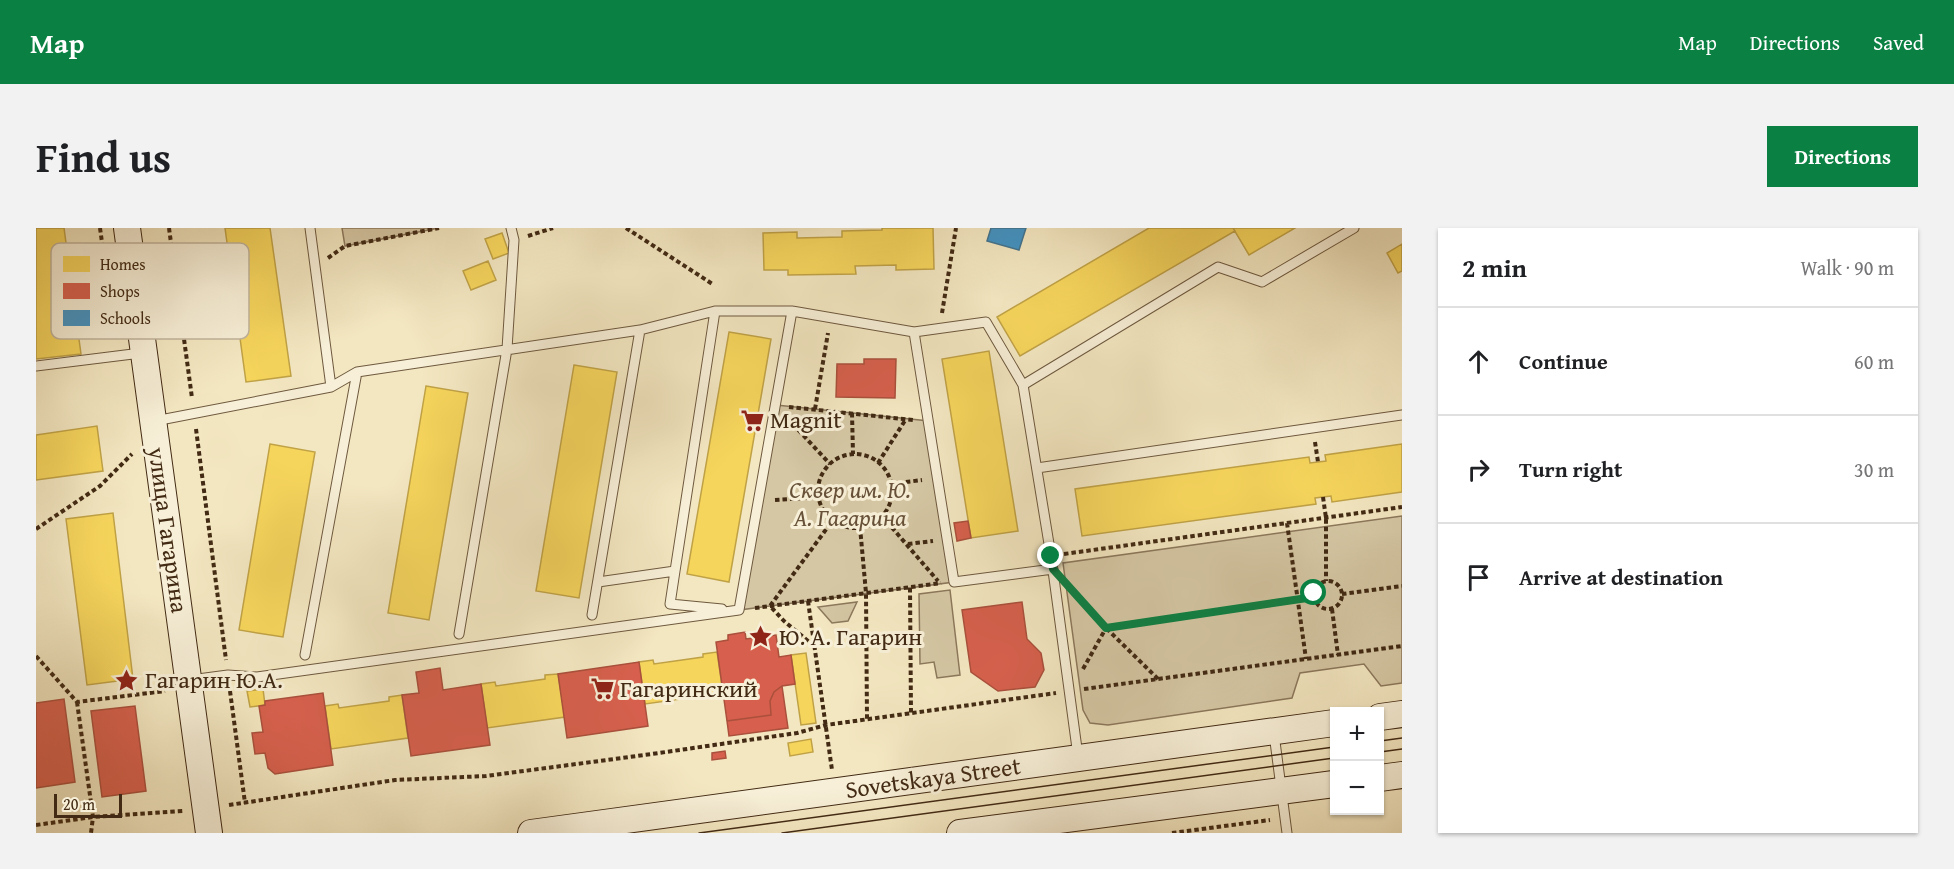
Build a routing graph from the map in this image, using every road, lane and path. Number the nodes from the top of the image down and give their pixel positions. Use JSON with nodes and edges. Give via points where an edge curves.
{"nodes":[{"id":1,"x":127,"y":228,"type":"edge"},
{"id":2,"x":169,"y":228,"type":"edge"},
{"id":3,"x":310,"y":228,"type":"edge"},
{"id":4,"x":439,"y":228,"type":"edge"},
{"id":5,"x":511,"y":228,"type":"edge"},
{"id":6,"x":553,"y":228,"type":"edge"},
{"id":7,"x":626,"y":228,"type":"edge"},
{"id":8,"x":956,"y":228,"type":"edge"},
{"id":9,"x":1354,"y":228,"type":"edge"},
{"id":10,"x":514,"y":240,"type":"junction"},
{"id":11,"x":129,"y":243,"type":"edge"},
{"id":12,"x":171,"y":243,"type":"edge"},
{"id":13,"x":315,"y":266,"type":"junction"},
{"id":14,"x":714,"y":285,"type":"dead end"},
{"id":15,"x":715,"y":311,"type":"junction"},
{"id":16,"x":792,"y":311,"type":"junction"},
{"id":17,"x":831,"y":318,"type":"junction"},
{"id":18,"x":939,"y":329,"type":"junction"},
{"id":19,"x":640,"y":330,"type":"junction"},
{"id":20,"x":914,"y":332,"type":"junction"},
{"id":21,"x":142,"y":339,"type":"edge"},
{"id":22,"x":184,"y":339,"type":"edge"},
{"id":23,"x":507,"y":349,"type":"junction"},
{"id":24,"x":144,"y":352,"type":"junction"},
{"id":25,"x":36,"y":366,"type":"edge"},
{"id":26,"x":357,"y":372,"type":"junction"},
{"id":27,"x":1023,"y":385,"type":"junction"},
{"id":28,"x":330,"y":387,"type":"junction"},
{"id":29,"x":776,"y":405,"type":"junction"},
{"id":30,"x":815,"y":409,"type":"junction"},
{"id":31,"x":194,"y":413,"type":"junction"},
{"id":32,"x":852,"y":413,"type":"junction"},
{"id":33,"x":1402,"y":416,"type":"edge"},
{"id":34,"x":906,"y":419,"type":"junction"},
{"id":35,"x":153,"y":421,"type":"junction"},
{"id":36,"x":929,"y":421,"type":"junction"},
{"id":37,"x":132,"y":454,"type":"dead end"},
{"id":38,"x":853,"y":454,"type":"junction"},
{"id":39,"x":878,"y":463,"type":"junction"},
{"id":40,"x":830,"y":464,"type":"junction"},
{"id":41,"x":1037,"y":468,"type":"junction"},
{"id":42,"x":938,"y":479,"type":"junction"},
{"id":43,"x":891,"y":484,"type":"junction"},
{"id":44,"x":819,"y":497,"type":"junction"},
{"id":45,"x":1323,"y":497,"type":"dead end"},
{"id":46,"x":759,"y":501,"type":"junction"},
{"id":47,"x":1402,"y":507,"type":"edge"},
{"id":48,"x":882,"y":516,"type":"junction"},
{"id":49,"x":1326,"y":518,"type":"junction"},
{"id":50,"x":833,"y":520,"type":"junction"},
{"id":51,"x":1287,"y":523,"type":"junction"},
{"id":52,"x":860,"y":527,"type":"junction"},
{"id":53,"x":36,"y":529,"type":"edge"},
{"id":54,"x":948,"y":539,"type":"junction"},
{"id":55,"x":907,"y":544,"type":"junction"},
{"id":56,"x":1051,"y":556,"type":"junction"},
{"id":57,"x":1053,"y":569,"type":"junction"},
{"id":58,"x":675,"y":571,"type":"junction"},
{"id":59,"x":1326,"y":581,"type":"junction"},
{"id":60,"x":598,"y":582,"type":"junction"},
{"id":61,"x":954,"y":582,"type":"junction"},
{"id":62,"x":941,"y":584,"type":"junction"},
{"id":63,"x":1402,"y":586,"type":"edge"},
{"id":64,"x":910,"y":588,"type":"junction"},
{"id":65,"x":866,"y":593,"type":"junction"},
{"id":66,"x":1342,"y":594,"type":"junction"},
{"id":67,"x":1314,"y":597,"type":"junction"},
{"id":68,"x":1298,"y":600,"type":"junction"},
{"id":69,"x":808,"y":601,"type":"junction"},
{"id":70,"x":770,"y":606,"type":"junction"},
{"id":71,"x":1332,"y":609,"type":"junction"},
{"id":72,"x":740,"y":610,"type":"junction"},
{"id":73,"x":592,"y":615,"type":"dead end"},
{"id":74,"x":1106,"y":628,"type":"junction"},
{"id":75,"x":459,"y":634,"type":"dead end"},
{"id":76,"x":815,"y":646,"type":"junction"},
{"id":77,"x":1402,"y":646,"type":"edge"},
{"id":78,"x":305,"y":655,"type":"dead end"},
{"id":79,"x":1338,"y":655,"type":"junction"},
{"id":80,"x":36,"y":656,"type":"edge"},
{"id":81,"x":1306,"y":659,"type":"junction"},
{"id":82,"x":228,"y":675,"type":"junction"},
{"id":83,"x":1159,"y":679,"type":"junction"},
{"id":84,"x":177,"y":686,"type":"junction"},
{"id":85,"x":1070,"y":691,"type":"junction"},
{"id":86,"x":77,"y":702,"type":"junction"},
{"id":87,"x":911,"y":713,"type":"junction"},
{"id":88,"x":1402,"y":714,"type":"edge"},
{"id":89,"x":1384,"y":716,"type":"edge"},
{"id":90,"x":867,"y":719,"type":"junction"},
{"id":91,"x":1330,"y":724,"type":"edge"},
{"id":92,"x":826,"y":725,"type":"junction"},
{"id":93,"x":1274,"y":732,"type":"junction"},
{"id":94,"x":1078,"y":758,"type":"junction"},
{"id":95,"x":832,"y":770,"type":"dead end"},
{"id":96,"x":1402,"y":775,"type":"edge"},
{"id":97,"x":1384,"y":777,"type":"edge"},
{"id":98,"x":1330,"y":785,"type":"edge"},
{"id":99,"x":1282,"y":791,"type":"junction"},
{"id":100,"x":245,"y":803,"type":"junction"},
{"id":101,"x":222,"y":806,"type":"dead end"},
{"id":102,"x":187,"y":810,"type":"dead end"},
{"id":103,"x":93,"y":817,"type":"junction"},
{"id":104,"x":1285,"y":818,"type":"junction"},
{"id":105,"x":36,"y":825,"type":"edge"},
{"id":106,"x":92,"y":833,"type":"edge"},
{"id":107,"x":209,"y":833,"type":"edge"},
{"id":108,"x":531,"y":833,"type":"edge"},
{"id":109,"x":960,"y":833,"type":"edge"},
{"id":110,"x":1172,"y":833,"type":"edge"},
{"id":111,"x":1287,"y":833,"type":"edge"}],
"edges":[{"from":1,"to":11,"type":"main road","name":"улица Гагарина"},
{"from":2,"to":12,"type":"path"},
{"from":3,"to":13,"type":"lane"},
{"from":4,"to":13,"type":"path","via":[[345,246]]},
{"from":5,"to":10,"type":"lane"},
{"from":6,"to":10,"type":"path"},
{"from":7,"to":14,"type":"path"},
{"from":8,"to":18,"type":"path"},
{"from":9,"to":27,"type":"lane","via":[[1262,282],[1218,267]]},
{"from":10,"to":23,"type":"lane"},
{"from":13,"to":28,"type":"lane"},
{"from":15,"to":16,"type":"lane"},
{"from":15,"to":19,"type":"lane"},
{"from":15,"to":58,"type":"lane"},
{"from":16,"to":17,"type":"lane"},
{"from":16,"to":29,"type":"lane"},
{"from":17,"to":20,"type":"lane"},
{"from":17,"to":30,"type":"path"},
{"from":18,"to":20,"type":"lane"},
{"from":18,"to":27,"type":"lane","via":[[986,322]]},
{"from":19,"to":23,"type":"lane"},
{"from":19,"to":60,"type":"lane"},
{"from":20,"to":36,"type":"lane"},
{"from":21,"to":24,"type":"main road","name":"улица Гагарина"},
{"from":22,"to":31,"type":"path"},
{"from":23,"to":26,"type":"lane"},
{"from":23,"to":75,"type":"lane"},
{"from":24,"to":25,"type":"lane"},
{"from":24,"to":35,"type":"main road","name":"улица Гагарина"},
{"from":26,"to":28,"type":"lane"},
{"from":26,"to":78,"type":"lane"},
{"from":27,"to":41,"type":"lane"},
{"from":28,"to":31,"type":"lane"},
{"from":29,"to":30,"type":"path"},
{"from":29,"to":40,"type":"path"},
{"from":29,"to":46,"type":"lane"},
{"from":30,"to":32,"type":"path"},
{"from":31,"to":35,"type":"lane"},
{"from":31,"to":82,"type":"path"},
{"from":32,"to":34,"type":"path"},
{"from":32,"to":38,"type":"path"},
{"from":33,"to":41,"type":"lane"},
{"from":34,"to":36,"type":"path"},
{"from":34,"to":39,"type":"path"},
{"from":35,"to":84,"type":"main road","name":"улица Гагарина"},
{"from":36,"to":42,"type":"lane"},
{"from":37,"to":53,"type":"path","via":[[100,486]]},
{"from":38,"to":39,"type":"path","via":[[865,455]]},
{"from":38,"to":40,"type":"path"},
{"from":39,"to":43,"type":"path"},
{"from":40,"to":44,"type":"path","via":[[820,478]]},
{"from":41,"to":56,"type":"lane"},
{"from":42,"to":43,"type":"path"},
{"from":42,"to":54,"type":"lane"},
{"from":43,"to":48,"type":"path","via":[[891,499]]},
{"from":44,"to":46,"type":"path"},
{"from":44,"to":50,"type":"path"},
{"from":45,"to":49,"type":"path"},
{"from":46,"to":72,"type":"lane"},
{"from":47,"to":49,"type":"path"},
{"from":48,"to":52,"type":"path"},
{"from":48,"to":55,"type":"path"},
{"from":49,"to":51,"type":"path"},
{"from":49,"to":59,"type":"path"},
{"from":50,"to":52,"type":"path"},
{"from":50,"to":70,"type":"path"},
{"from":51,"to":56,"type":"path"},
{"from":51,"to":68,"type":"path"},
{"from":52,"to":65,"type":"path"},
{"from":54,"to":55,"type":"path"},
{"from":54,"to":61,"type":"lane"},
{"from":55,"to":62,"type":"path"},
{"from":56,"to":57,"type":"lane"},
{"from":57,"to":61,"type":"lane"},
{"from":57,"to":74,"type":"path"},
{"from":57,"to":85,"type":"lane"},
{"from":58,"to":60,"type":"lane"},
{"from":58,"to":72,"type":"lane","via":[[670,604]]},
{"from":59,"to":66,"type":"path","via":[[1335,583]]},
{"from":59,"to":67,"type":"path","via":[[1315,588]]},
{"from":60,"to":73,"type":"lane"},
{"from":61,"to":62,"type":"path"},
{"from":62,"to":64,"type":"path"},
{"from":63,"to":66,"type":"path"},
{"from":64,"to":65,"type":"path"},
{"from":64,"to":87,"type":"path"},
{"from":65,"to":69,"type":"path"},
{"from":65,"to":90,"type":"path"},
{"from":66,"to":71,"type":"path","via":[[1340,603]]},
{"from":67,"to":68,"type":"path"},
{"from":67,"to":71,"type":"path","via":[[1318,606]]},
{"from":68,"to":74,"type":"path"},
{"from":68,"to":81,"type":"path"},
{"from":69,"to":70,"type":"path"},
{"from":69,"to":76,"type":"path"},
{"from":70,"to":72,"type":"path"},
{"from":70,"to":76,"type":"path"},
{"from":71,"to":79,"type":"path"},
{"from":72,"to":82,"type":"lane","via":[[257,676]]},
{"from":74,"to":83,"type":"path"},
{"from":74,"to":85,"type":"path"},
{"from":76,"to":92,"type":"path"},
{"from":77,"to":79,"type":"path"},
{"from":79,"to":81,"type":"path"},
{"from":80,"to":86,"type":"path"},
{"from":81,"to":83,"type":"path"},
{"from":82,"to":84,"type":"lane"},
{"from":82,"to":100,"type":"path"},
{"from":83,"to":85,"type":"path"},
{"from":84,"to":86,"type":"path"},
{"from":84,"to":107,"type":"main road","name":"улица Гагарина"},
{"from":85,"to":87,"type":"path"},
{"from":85,"to":94,"type":"lane"},
{"from":86,"to":103,"type":"path"},
{"from":87,"to":90,"type":"path"},
{"from":88,"to":89,"type":"main road"},
{"from":90,"to":92,"type":"path"},
{"from":91,"to":93,"type":"main road","name":"Sovetskaya Street"},
{"from":92,"to":95,"type":"path"},
{"from":92,"to":100,"type":"path","via":[[797,733],[652,754],[486,776],[395,780]]},
{"from":93,"to":94,"type":"main road","name":"Sovetskaya Street"},
{"from":93,"to":99,"type":"lane"},
{"from":94,"to":108,"type":"main road","name":"Sovetskaya Street","via":[[634,822]]},
{"from":96,"to":97,"type":"main road"},
{"from":98,"to":99,"type":"main road"},
{"from":99,"to":104,"type":"lane"},
{"from":99,"to":109,"type":"main road"},
{"from":100,"to":101,"type":"path"},
{"from":102,"to":103,"type":"path"},
{"from":103,"to":105,"type":"path"},
{"from":103,"to":106,"type":"path"},
{"from":104,"to":110,"type":"path"},
{"from":104,"to":111,"type":"lane"}]}
